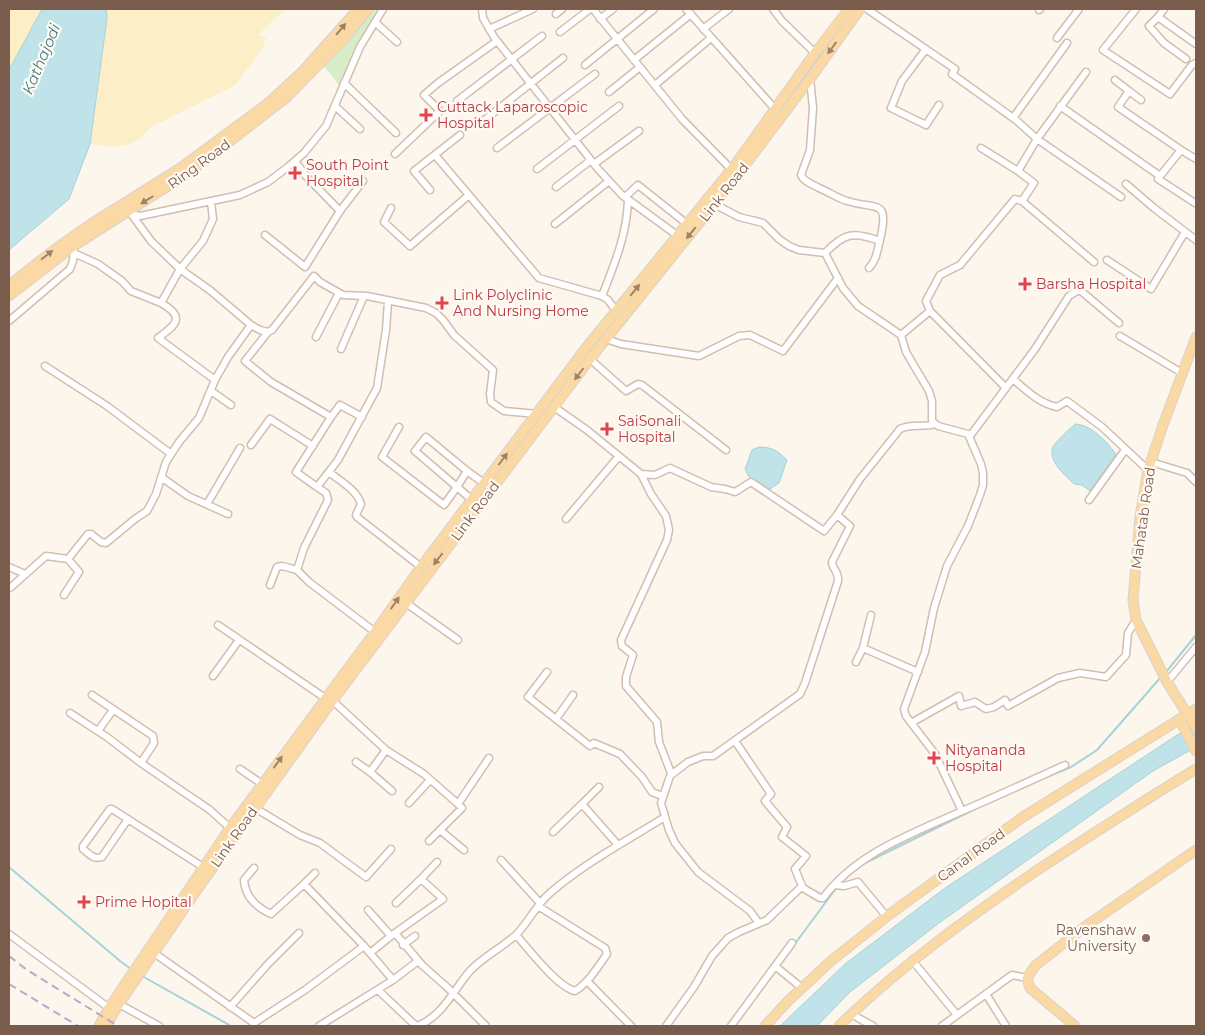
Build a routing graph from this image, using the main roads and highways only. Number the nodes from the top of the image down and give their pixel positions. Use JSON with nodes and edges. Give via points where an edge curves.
{"nodes":[{"id":1,"x":358,"y":9,"type":"edge"},
{"id":2,"x":368,"y":9,"type":"edge"},
{"id":3,"x":849,"y":9,"type":"edge"},
{"id":4,"x":860,"y":9,"type":"edge"},
{"id":5,"x":127,"y":211,"type":"junction"},
{"id":6,"x":9,"y":285,"type":"edge"},
{"id":7,"x":9,"y":296,"type":"edge"},
{"id":8,"x":616,"y":317,"type":"junction"},
{"id":9,"x":1196,"y":337,"type":"edge"},
{"id":10,"x":488,"y":487,"type":"junction"},
{"id":11,"x":329,"y":700,"type":"junction"},
{"id":12,"x":1196,"y":709,"type":"edge"},
{"id":13,"x":1188,"y":715,"type":"junction"},
{"id":14,"x":1179,"y":719,"type":"junction"},
{"id":15,"x":1196,"y":728,"type":"edge"},
{"id":16,"x":1196,"y":751,"type":"edge"},
{"id":17,"x":1196,"y":769,"type":"edge"},
{"id":18,"x":1196,"y":850,"type":"edge"},
{"id":19,"x":143,"y":963,"type":"junction"},
{"id":20,"x":133,"y":977,"type":"junction"},
{"id":21,"x":98,"y":1026,"type":"edge"},
{"id":22,"x":106,"y":1026,"type":"edge"},
{"id":23,"x":765,"y":1026,"type":"edge"},
{"id":24,"x":839,"y":1026,"type":"edge"},
{"id":25,"x":1075,"y":1026,"type":"edge"}],
"edges":[{"from":5,"to":1,"type":"main road","name":"Ring Road","one_way":true,"via":[[267,104],[303,71]]},
{"from":2,"to":5,"type":"main road","name":"Ring Road","one_way":true,"via":[[344,39],[286,98],[190,172]]},
{"from":8,"to":3,"type":"main road","name":"Link Road","one_way":true},
{"from":4,"to":8,"type":"main road","name":"Link Road","one_way":true,"via":[[714,204]]},
{"from":6,"to":5,"type":"main road","name":"Ring Road","one_way":true,"via":[[58,247]]},
{"from":5,"to":7,"type":"main road","name":"Ring Road"},
{"from":10,"to":8,"type":"main road","name":"Link Road","one_way":true,"via":[[536,414],[585,349]]},
{"from":8,"to":10,"type":"main road","name":"Link Road","one_way":true,"via":[[606,338]]},
{"from":9,"to":13,"type":"main road","name":"Mahatab Road","via":[[1149,466],[1140,517],[1133,600],[1136,620]]},
{"from":10,"to":11,"type":"main road","name":"Link Road","one_way":true,"via":[[406,603]]},
{"from":11,"to":10,"type":"main road","name":"Link Road","one_way":true,"via":[[421,566],[472,500]]},
{"from":11,"to":19,"type":"main road","name":"Link Road","via":[[154,953]]},
{"from":19,"to":11,"type":"main road","name":"Link Road","one_way":true,"via":[[230,828]]},
{"from":12,"to":13,"type":"main road","name":"Canal Road"},
{"from":13,"to":14,"type":"main road","name":"Canal Road"},
{"from":13,"to":15,"type":"main road","name":"Mahatab Road"},
{"from":14,"to":16,"type":"main road"},
{"from":14,"to":23,"type":"main road","name":"Canal Road","via":[[1023,817],[887,917],[831,962]]},
{"from":17,"to":24,"type":"main road","via":[[984,906],[912,960]]},
{"from":18,"to":25,"type":"main road","via":[[1083,928],[1035,966],[1027,978],[1030,988]]},
{"from":19,"to":20,"type":"main road","name":"Link Road"},
{"from":20,"to":21,"type":"main road","name":"Link Road"},
{"from":20,"to":22,"type":"main road","name":"Link Road"}]}
